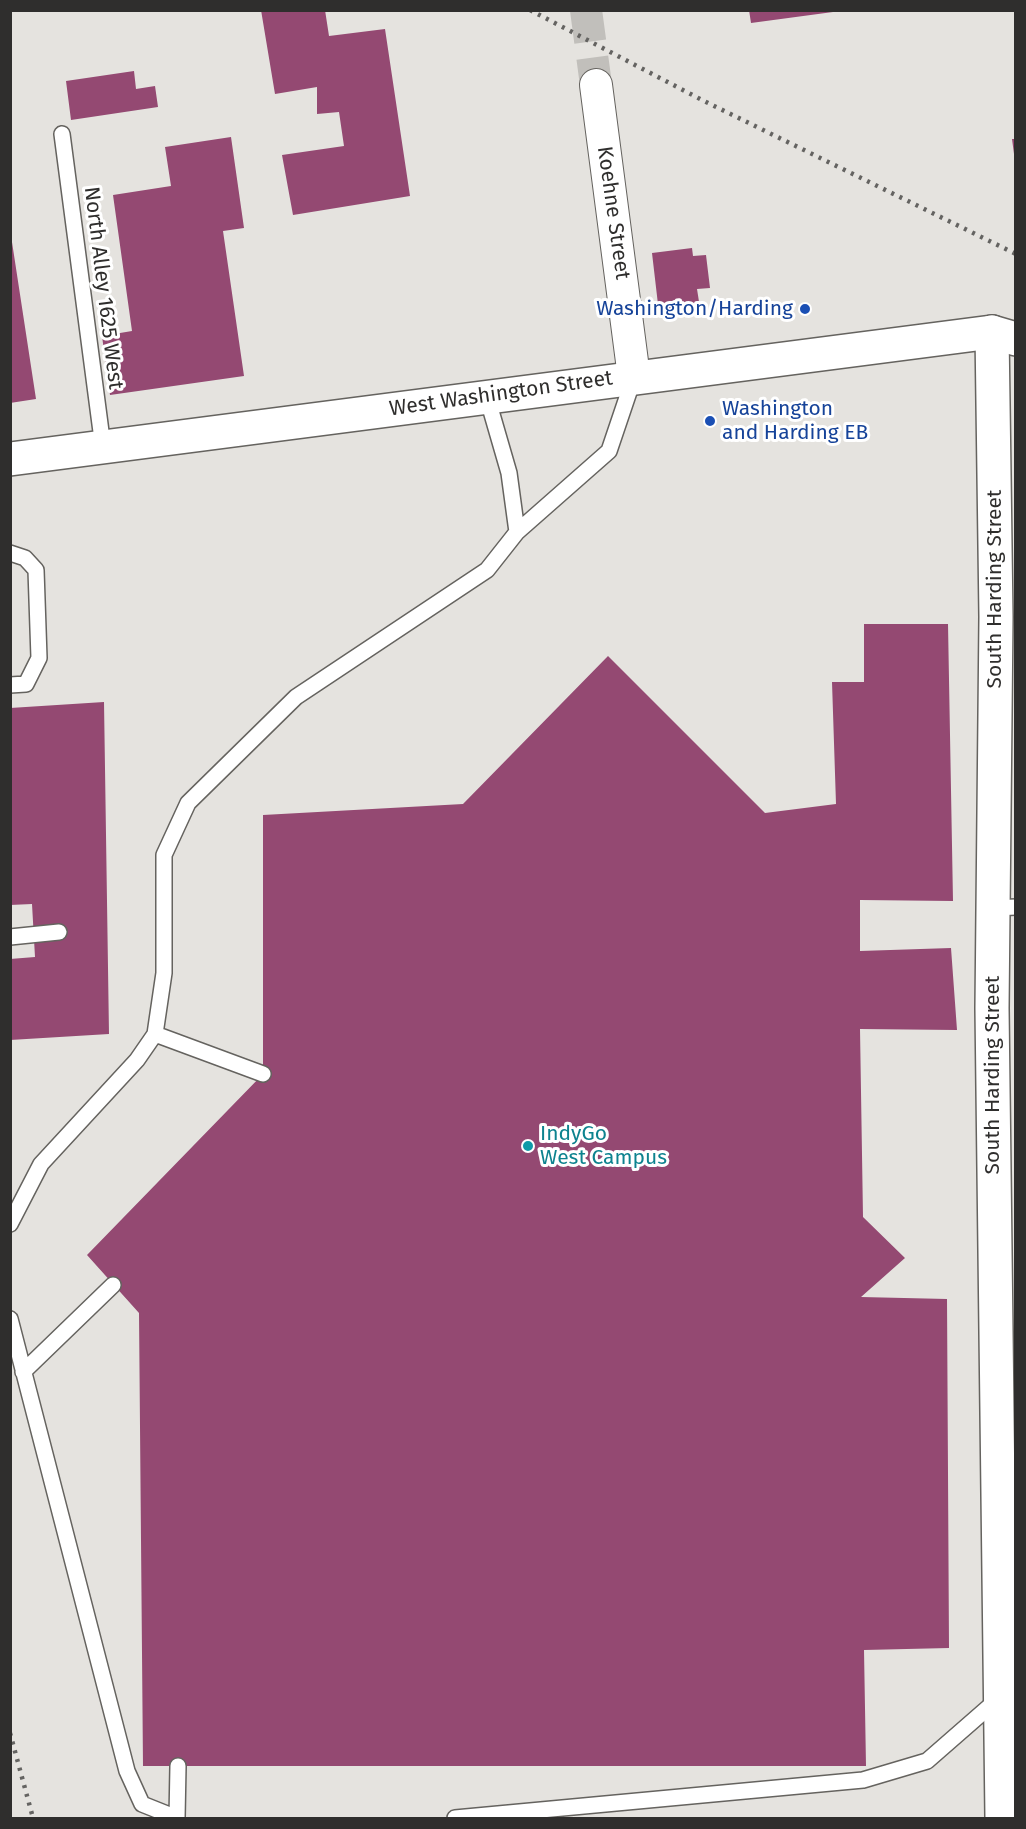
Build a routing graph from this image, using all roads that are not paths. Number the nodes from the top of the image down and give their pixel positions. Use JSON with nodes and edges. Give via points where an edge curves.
{"nodes":[{"id":1,"x":596,"y":85,"type":"tunnel mouth"},
{"id":2,"x":62,"y":134,"type":"dead end"},
{"id":3,"x":1008,"y":330,"type":"edge"},
{"id":4,"x":634,"y":377,"type":"junction"},
{"id":5,"x":487,"y":397,"type":"junction"},
{"id":6,"x":103,"y":447,"type":"junction"},
{"id":7,"x":10,"y":459,"type":"edge"},
{"id":8,"x":517,"y":532,"type":"junction"},
{"id":9,"x":10,"y":553,"type":"edge"},
{"id":10,"x":1006,"y":640,"type":"edge"},
{"id":11,"x":10,"y":685,"type":"edge"},
{"id":12,"x":1004,"y":908,"type":"edge"},
{"id":13,"x":59,"y":932,"type":"dead end"},
{"id":14,"x":10,"y":937,"type":"edge"},
{"id":15,"x":155,"y":1034,"type":"junction"},
{"id":16,"x":263,"y":1074,"type":"dead end"},
{"id":17,"x":10,"y":1224,"type":"edge"},
{"id":18,"x":113,"y":1285,"type":"dead end"},
{"id":19,"x":10,"y":1319,"type":"edge"},
{"id":20,"x":23,"y":1372,"type":"junction"},
{"id":21,"x":1006,"y":1405,"type":"edge"},
{"id":22,"x":1006,"y":1485,"type":"edge"},
{"id":23,"x":1000,"y":1697,"type":"junction"},
{"id":24,"x":178,"y":1766,"type":"dead end"},
{"id":25,"x":177,"y":1818,"type":"edge"},
{"id":26,"x":455,"y":1818,"type":"edge"},
{"id":27,"x":1002,"y":1818,"type":"edge"}],
"edges":[{"from":1,"to":4,"type":"street","name":"Koehne Street"},
{"from":2,"to":6,"type":"lane","name":"North Alley 1625 West"},
{"from":3,"to":4,"type":"street","name":"West Washington Street"},
{"from":3,"to":10,"type":"street","name":"South Harding Street"},
{"from":4,"to":5,"type":"street","name":"West Washington Street"},
{"from":4,"to":8,"type":"lane","via":[[609,451]]},
{"from":5,"to":6,"type":"street","name":"West Washington Street"},
{"from":5,"to":8,"type":"lane","via":[[509,473]]},
{"from":6,"to":7,"type":"street","name":"West Washington Street"},
{"from":8,"to":15,"type":"lane","via":[[487,570],[296,697],[188,804],[165,855],[164,973]]},
{"from":9,"to":11,"type":"lane","via":[[25,558],[36,570],[39,658],[26,684]]},
{"from":10,"to":12,"type":"street","name":"South Harding Street","via":[[1000,748]]},
{"from":12,"to":21,"type":"street","name":"South Harding Street"},
{"from":13,"to":14,"type":"lane"},
{"from":15,"to":16,"type":"lane"},
{"from":15,"to":17,"type":"lane","via":[[137,1060],[41,1164]]},
{"from":18,"to":20,"type":"lane"},
{"from":19,"to":20,"type":"lane"},
{"from":20,"to":25,"type":"lane","via":[[127,1771],[142,1804]]},
{"from":21,"to":22,"type":"street","name":"South Harding Street"},
{"from":22,"to":23,"type":"street","name":"South Harding Street"},
{"from":23,"to":26,"type":"lane","via":[[927,1761],[862,1780]]},
{"from":23,"to":27,"type":"street","name":"South Harding Street"},
{"from":24,"to":25,"type":"lane"}]}
